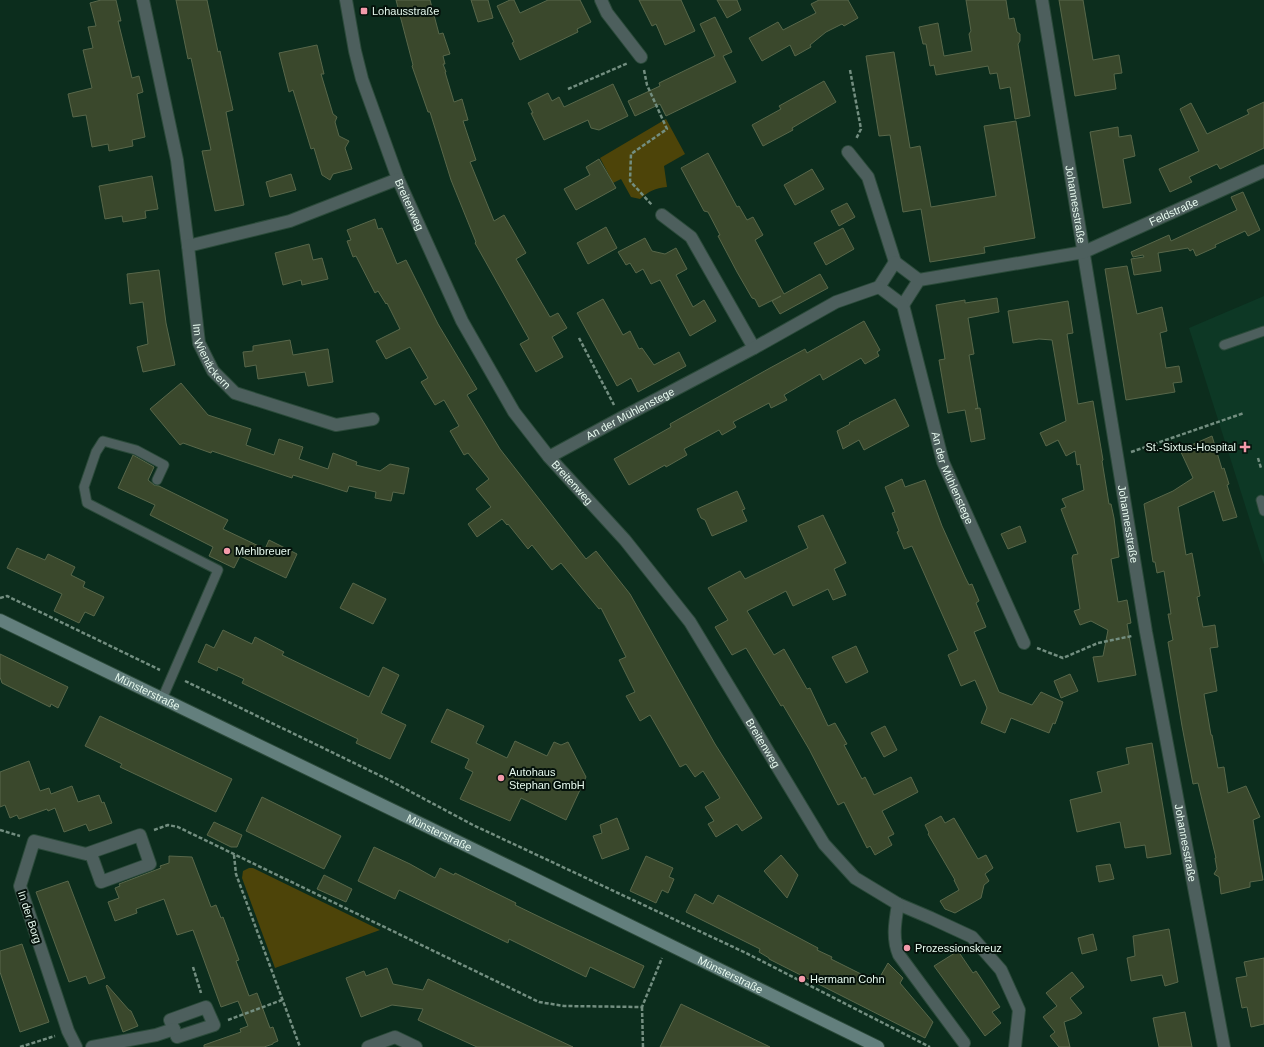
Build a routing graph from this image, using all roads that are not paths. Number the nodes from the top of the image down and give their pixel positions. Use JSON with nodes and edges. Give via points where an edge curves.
{"nodes":[{"id":1,"x":143,"y":0,"type":"edge"},
{"id":2,"x":346,"y":0,"type":"edge"},
{"id":3,"x":601,"y":0,"type":"edge"},
{"id":4,"x":1042,"y":0,"type":"edge"},
{"id":5,"x":641,"y":57,"type":"road end"},
{"id":6,"x":848,"y":152,"type":"road end"},
{"id":7,"x":1264,"y":171,"type":"edge"},
{"id":8,"x":398,"y":179,"type":"junction"},
{"id":9,"x":662,"y":215,"type":"road end"},
{"id":10,"x":188,"y":246,"type":"junction"},
{"id":11,"x":1084,"y":252,"type":"junction"},
{"id":12,"x":896,"y":262,"type":"junction"},
{"id":13,"x":919,"y":280,"type":"junction"},
{"id":14,"x":879,"y":287,"type":"junction"},
{"id":15,"x":903,"y":305,"type":"junction"},
{"id":16,"x":1264,"y":330,"type":"edge"},
{"id":17,"x":1224,"y":346,"type":"dead end"},
{"id":18,"x":754,"y":348,"type":"junction"},
{"id":19,"x":373,"y":419,"type":"dead end"},
{"id":20,"x":549,"y":457,"type":"junction"},
{"id":21,"x":157,"y":480,"type":"dead end"},
{"id":22,"x":1261,"y":500,"type":"dead end"},
{"id":23,"x":1264,"y":512,"type":"edge"},
{"id":24,"x":0,"y":620,"type":"edge"},
{"id":25,"x":1024,"y":643,"type":"road end"},
{"id":26,"x":162,"y":699,"type":"junction"},
{"id":27,"x":90,"y":854,"type":"junction"},
{"id":28,"x":898,"y":904,"type":"junction"},
{"id":29,"x":174,"y":1029,"type":"junction"},
{"id":30,"x":964,"y":1043,"type":"dead end"},
{"id":31,"x":76,"y":1047,"type":"edge"},
{"id":32,"x":92,"y":1047,"type":"edge"},
{"id":33,"x":368,"y":1047,"type":"edge"},
{"id":34,"x":416,"y":1047,"type":"edge"},
{"id":35,"x":878,"y":1047,"type":"edge"},
{"id":36,"x":1015,"y":1047,"type":"edge"},
{"id":37,"x":1224,"y":1047,"type":"edge"}],
"edges":[{"from":1,"to":10,"type":"street","name":"Im Wienäckern","via":[[176,160]]},
{"from":2,"to":8,"type":"street","name":"Breitenweg","via":[[362,78]]},
{"from":3,"to":5,"type":"street","via":[[607,13]]},
{"from":4,"to":11,"type":"street","name":"Johannesstraße"},
{"from":6,"to":12,"type":"street","via":[[868,177]]},
{"from":7,"to":11,"type":"street","name":"Feldstraße"},
{"from":8,"to":10,"type":"street","via":[[290,221]]},
{"from":8,"to":20,"type":"street","name":"Breitenweg","via":[[462,321],[514,412]]},
{"from":9,"to":18,"type":"street","via":[[691,237]]},
{"from":10,"to":19,"type":"street","name":"Im Wienäckern","via":[[199,344],[213,370],[236,393],[336,425]]},
{"from":11,"to":13,"type":"street"},
{"from":11,"to":37,"type":"street","name":"Johannesstraße","via":[[1146,632]]},
{"from":12,"to":13,"type":"street"},
{"from":12,"to":14,"type":"street"},
{"from":13,"to":15,"type":"street"},
{"from":14,"to":15,"type":"street"},
{"from":14,"to":18,"type":"street","name":"An der Mühlenstege","via":[[836,302]]},
{"from":15,"to":25,"type":"street","name":"An der Mühlenstege","via":[[944,462]]},
{"from":16,"to":17,"type":"lane"},
{"from":18,"to":20,"type":"street","name":"An der Mühlenstege"},
{"from":20,"to":28,"type":"street","name":"Breitenweg","via":[[624,540],[690,622],[824,844],[855,878]]},
{"from":21,"to":26,"type":"lane","via":[[164,465],[136,450],[103,440],[84,487],[87,503],[218,570]]},
{"from":22,"to":23,"type":"lane"},
{"from":24,"to":26,"type":"main road","name":"Münsterstraße"},
{"from":26,"to":35,"type":"main road","name":"Münsterstraße"},
{"from":27,"to":27,"type":"street","via":[[140,835],[150,864],[100,882]]},
{"from":27,"to":31,"type":"street","name":"In der Borg","via":[[34,841],[20,886],[68,1032]]},
{"from":28,"to":30,"type":"street","via":[[894,928],[899,955]]},
{"from":28,"to":36,"type":"street","name":"Breitenweg","via":[[972,938],[1001,970],[1019,1010]]},
{"from":29,"to":29,"type":"street","via":[[170,1020],[206,1007],[214,1025],[177,1037]]},
{"from":29,"to":32,"type":"street","via":[[156,1035]]},
{"from":33,"to":34,"type":"street","via":[[395,1037]]}]}
